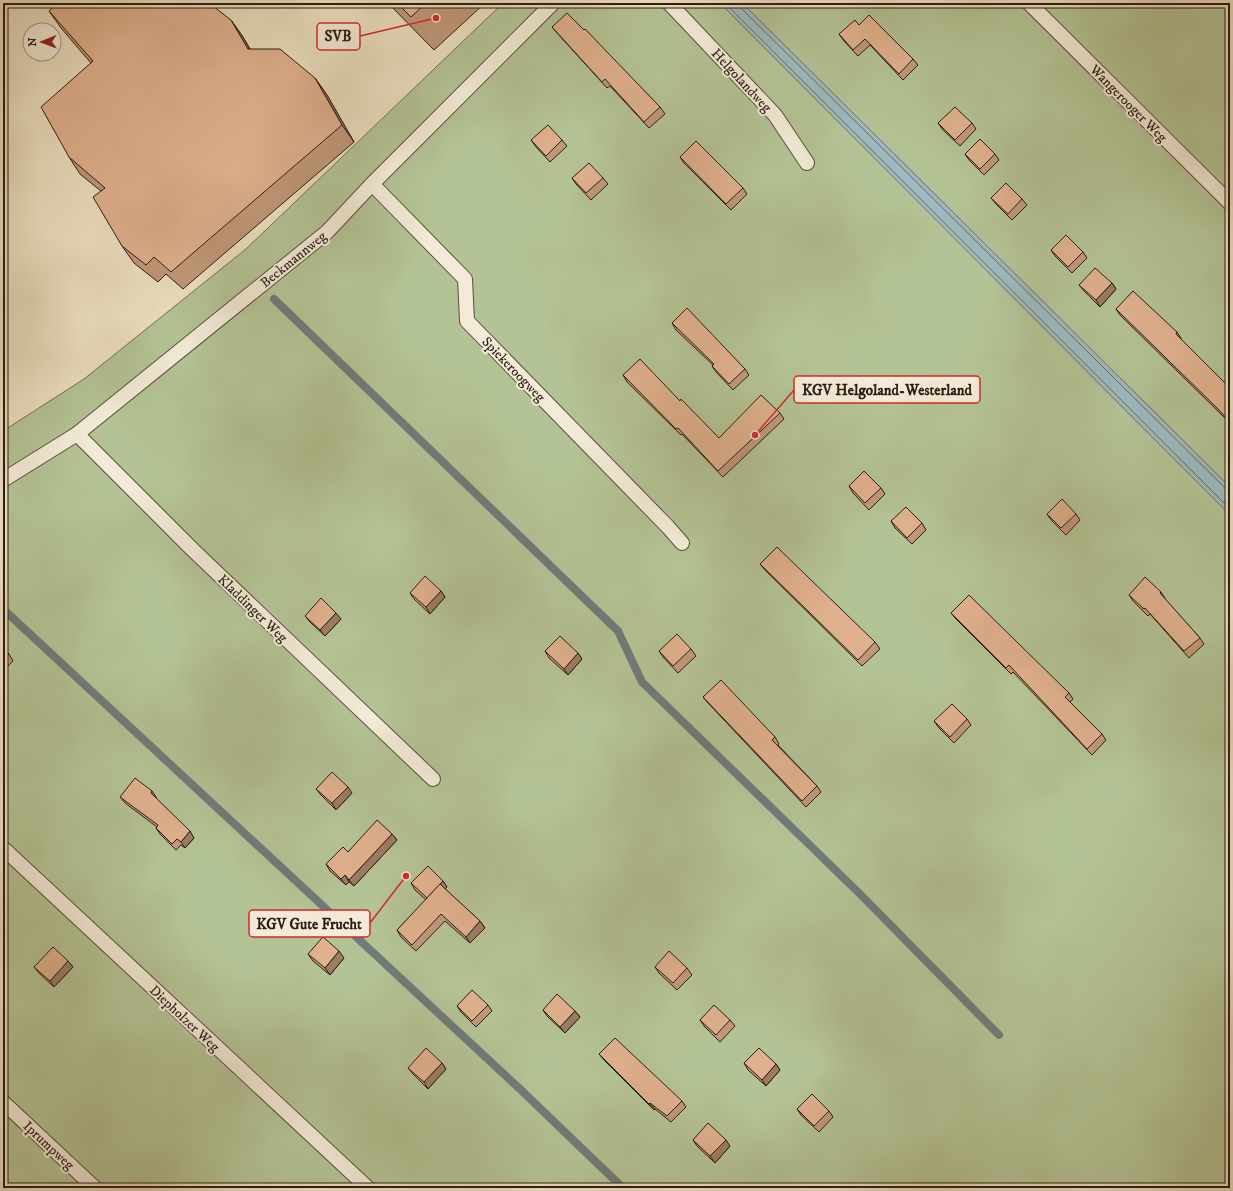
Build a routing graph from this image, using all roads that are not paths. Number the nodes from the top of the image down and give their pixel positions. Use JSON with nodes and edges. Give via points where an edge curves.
{"nodes":[{"id":1,"x":553,"y":3,"type":"edge"},
{"id":2,"x":669,"y":3,"type":"edge"},
{"id":3,"x":1029,"y":3,"type":"edge"},
{"id":4,"x":807,"y":163,"type":"dead end"},
{"id":5,"x":372,"y":184,"type":"junction"},
{"id":6,"x":1230,"y":203,"type":"edge"},
{"id":7,"x":77,"y":434,"type":"junction"},
{"id":8,"x":3,"y":480,"type":"edge"},
{"id":9,"x":682,"y":543,"type":"dead end"},
{"id":10,"x":433,"y":779,"type":"dead end"},
{"id":11,"x":3,"y":848,"type":"edge"},
{"id":12,"x":3,"y":1102,"type":"edge"},
{"id":13,"x":95,"y":1188,"type":"edge"},
{"id":14,"x":368,"y":1188,"type":"edge"}],
"edges":[{"from":1,"to":5,"type":"lane","name":"Beckmannweg"},
{"from":2,"to":4,"type":"lane","name":"Helgolandweg","via":[[775,115]]},
{"from":3,"to":6,"type":"lane","name":"Wangerooger Weg"},
{"from":5,"to":7,"type":"lane","name":"Beckmannweg","via":[[327,232]]},
{"from":5,"to":9,"type":"lane","name":"Spiekeroogweg","via":[[465,279],[467,321]]},
{"from":7,"to":8,"type":"lane","name":"Beckmannweg"},
{"from":7,"to":10,"type":"lane","name":"Kladdinger Weg","via":[[193,550]]},
{"from":11,"to":14,"type":"lane","name":"Diepholzer Weg"},
{"from":12,"to":13,"type":"lane","name":"Iprumpweg"}]}
